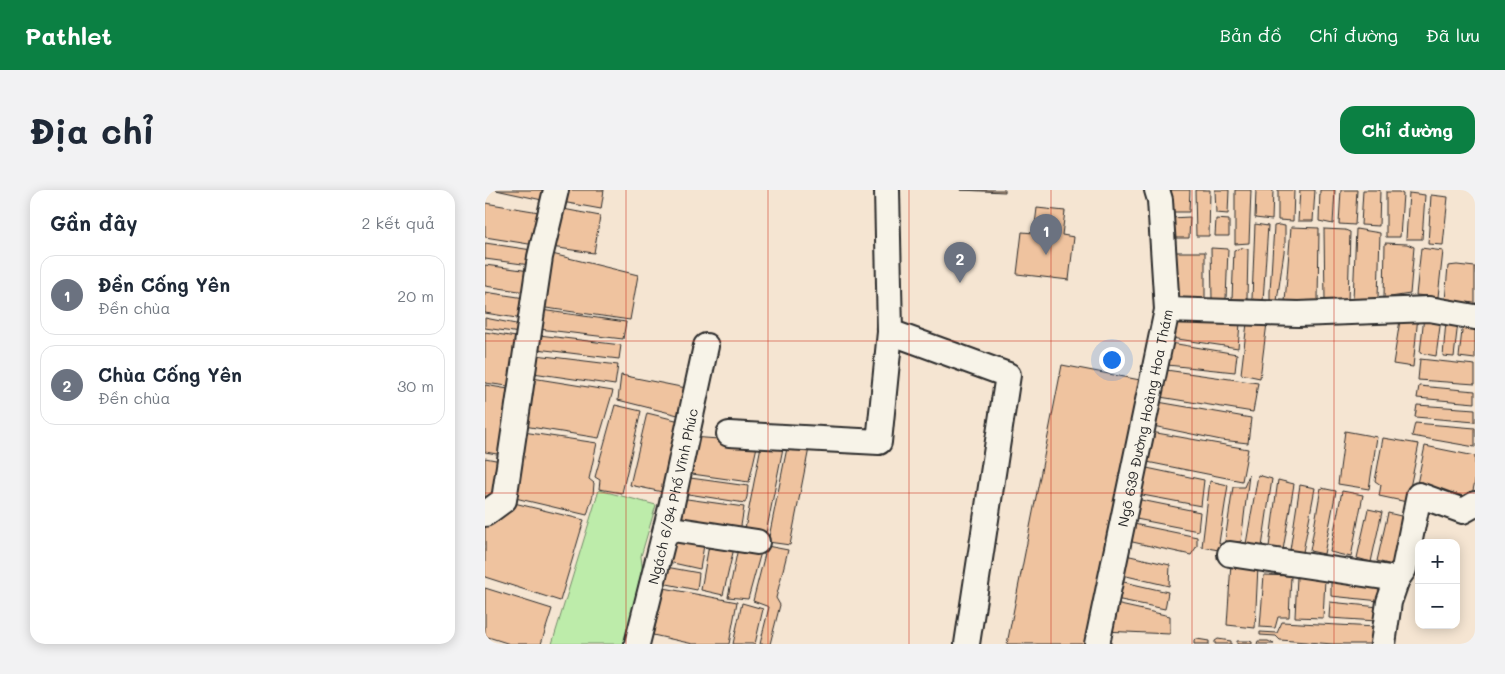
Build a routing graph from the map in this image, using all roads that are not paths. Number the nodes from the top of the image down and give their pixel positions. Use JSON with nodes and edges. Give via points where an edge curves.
{"nodes":[{"id":1,"x":556,"y":190,"type":"edge"},
{"id":2,"x":887,"y":190,"type":"edge"},
{"id":3,"x":1157,"y":190,"type":"edge"},
{"id":4,"x":1167,"y":310,"type":"junction"},
{"id":5,"x":1475,"y":317,"type":"edge"},
{"id":6,"x":890,"y":332,"type":"junction"},
{"id":7,"x":706,"y":346,"type":"dead end"},
{"id":8,"x":729,"y":434,"type":"dead end"},
{"id":9,"x":1475,"y":504,"type":"edge"},
{"id":10,"x":485,"y":514,"type":"edge"},
{"id":11,"x":666,"y":528,"type":"junction"},
{"id":12,"x":757,"y":542,"type":"dead end"},
{"id":13,"x":1230,"y":554,"type":"dead end"},
{"id":14,"x":1397,"y":578,"type":"junction"},
{"id":15,"x":643,"y":643,"type":"edge"},
{"id":16,"x":967,"y":644,"type":"edge"},
{"id":17,"x":1097,"y":644,"type":"edge"},
{"id":18,"x":1383,"y":644,"type":"edge"}],
"edges":[{"from":1,"to":10,"type":"lane","via":[[540,256],[504,500]]},
{"from":2,"to":6,"type":"lane"},
{"from":3,"to":4,"type":"lane","name":"Ngõ 639 Đường Hoàng Hoa Thám"},
{"from":4,"to":5,"type":"lane","via":[[1298,314],[1429,309]]},
{"from":4,"to":17,"type":"lane","name":"Ngõ 639 Đường Hoàng Hoa Thám"},
{"from":6,"to":8,"type":"lane","via":[[879,442]]},
{"from":6,"to":16,"type":"lane","via":[[1008,375]]},
{"from":7,"to":11,"type":"lane","name":"Ngách 6/94 Phố Vĩnh Phúc"},
{"from":9,"to":14,"type":"lane","via":[[1463,511],[1419,495],[1404,569]]},
{"from":11,"to":12,"type":"lane"},
{"from":11,"to":15,"type":"lane","name":"Ngách 6/94 Phố Vĩnh Phúc"},
{"from":13,"to":14,"type":"lane"},
{"from":14,"to":18,"type":"lane","via":[[1389,602]]}]}
